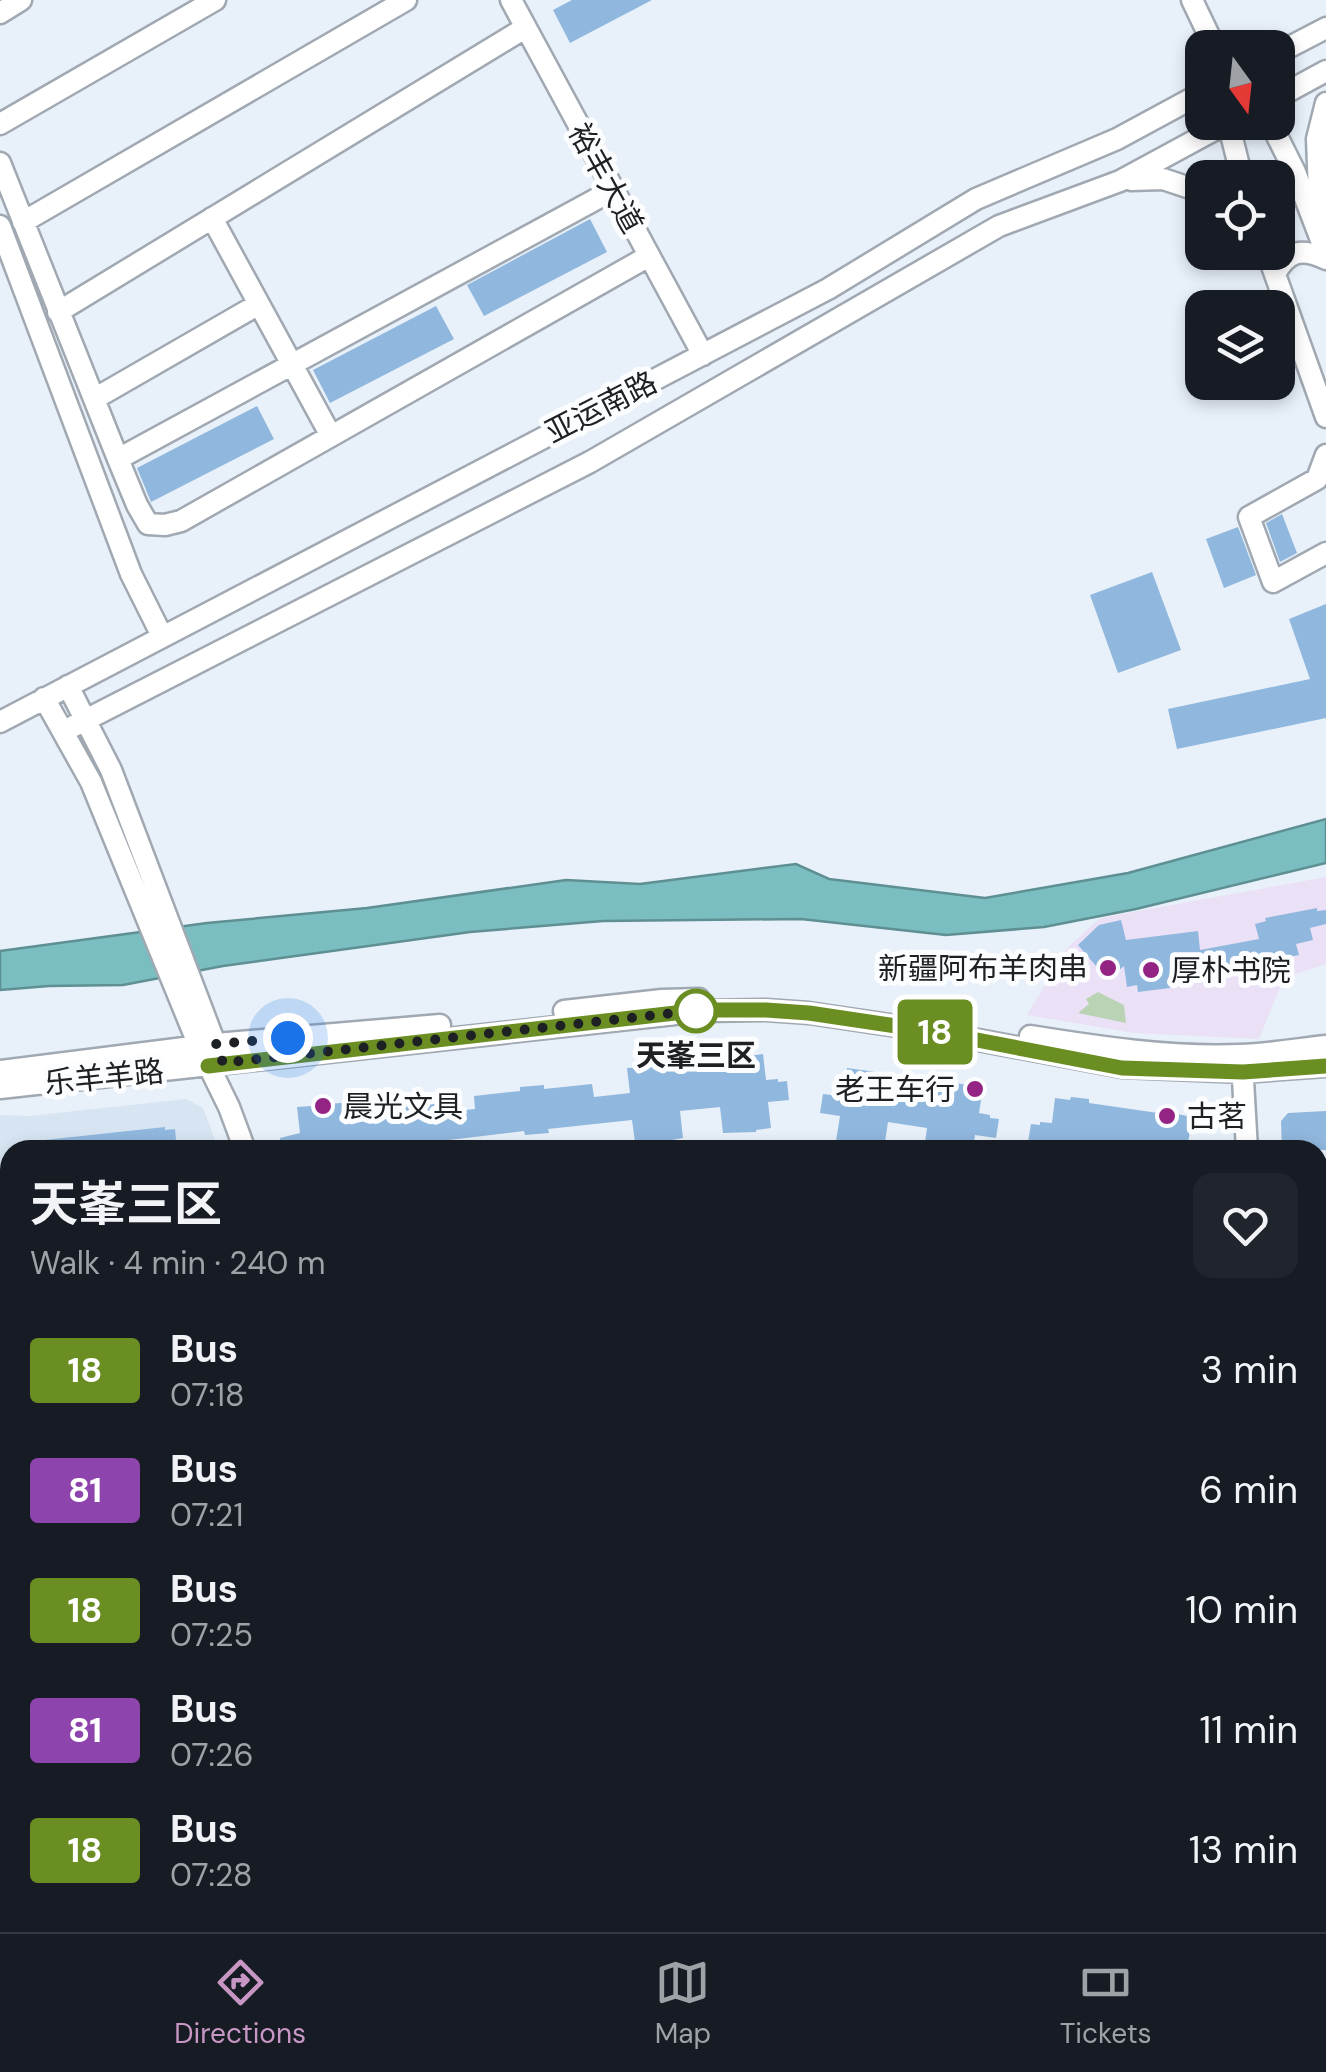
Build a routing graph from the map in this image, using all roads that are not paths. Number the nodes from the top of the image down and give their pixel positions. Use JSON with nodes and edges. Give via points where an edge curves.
{"nodes":[{"id":1,"x":21,"y":0,"type":"edge"},
{"id":2,"x":215,"y":0,"type":"edge"},
{"id":3,"x":406,"y":0,"type":"edge"},
{"id":4,"x":511,"y":0,"type":"edge"},
{"id":5,"x":1192,"y":0,"type":"edge"},
{"id":6,"x":0,"y":13,"type":"edge"},
{"id":7,"x":525,"y":28,"type":"junction"},
{"id":8,"x":1326,"y":28,"type":"edge"},
{"id":9,"x":1206,"y":30,"type":"edge"},
{"id":10,"x":1295,"y":45,"type":"edge"},
{"id":11,"x":1326,"y":72,"type":"edge"},
{"id":12,"x":1295,"y":88,"type":"edge"},
{"id":13,"x":1185,"y":102,"type":"edge"},
{"id":14,"x":1326,"y":103,"type":"edge"},
{"id":15,"x":0,"y":124,"type":"edge"},
{"id":16,"x":1196,"y":140,"type":"edge"},
{"id":17,"x":1279,"y":140,"type":"edge"},
{"id":18,"x":1070,"y":158,"type":"junction"},
{"id":19,"x":0,"y":163,"type":"edge"},
{"id":20,"x":1120,"y":181,"type":"junction"},
{"id":21,"x":1185,"y":186,"type":"edge"},
{"id":22,"x":613,"y":190,"type":"junction"},
{"id":23,"x":1086,"y":194,"type":"junction"},
{"id":24,"x":212,"y":218,"type":"junction"},
{"id":25,"x":23,"y":222,"type":"junction"},
{"id":26,"x":0,"y":226,"type":"edge"},
{"id":27,"x":1324,"y":250,"type":"edge"},
{"id":28,"x":649,"y":256,"type":"junction"},
{"id":29,"x":1274,"y":270,"type":"edge"},
{"id":30,"x":1275,"y":274,"type":"junction"},
{"id":31,"x":1281,"y":290,"type":"edge"},
{"id":32,"x":259,"y":304,"type":"junction"},
{"id":33,"x":58,"y":312,"type":"junction"},
{"id":34,"x":1295,"y":329,"type":"edge"},
{"id":35,"x":703,"y":355,"type":"junction"},
{"id":36,"x":292,"y":365,"type":"junction"},
{"id":37,"x":94,"y":399,"type":"junction"},
{"id":38,"x":1326,"y":417,"type":"edge"},
{"id":39,"x":331,"y":436,"type":"junction"},
{"id":40,"x":1326,"y":455,"type":"edge"},
{"id":41,"x":118,"y":459,"type":"junction"},
{"id":42,"x":1326,"y":554,"type":"edge"},
{"id":43,"x":162,"y":636,"type":"junction"},
{"id":44,"x":68,"y":686,"type":"junction"},
{"id":45,"x":44,"y":698,"type":"junction"},
{"id":46,"x":86,"y":720,"type":"junction"},
{"id":47,"x":0,"y":722,"type":"edge"},
{"id":48,"x":64,"y":732,"type":"junction"},
{"id":49,"x":152,"y":906,"type":"junction"},
{"id":50,"x":1326,"y":1046,"type":"edge"},
{"id":51,"x":211,"y":1055,"type":"junction"},
{"id":52,"x":1242,"y":1064,"type":"junction"},
{"id":53,"x":1326,"y":1066,"type":"edge"},
{"id":54,"x":0,"y":1071,"type":"edge"},
{"id":55,"x":0,"y":1088,"type":"edge"},
{"id":56,"x":242,"y":1140,"type":"edge"},
{"id":57,"x":1246,"y":1140,"type":"edge"}],
"edges":[{"from":1,"to":6,"type":"street"},
{"from":2,"to":15,"type":"street"},
{"from":3,"to":25,"type":"street"},
{"from":4,"to":7,"type":"street","name":"裕丰大道"},
{"from":5,"to":9,"type":"street"},
{"from":7,"to":22,"type":"street","name":"裕丰大道"},
{"from":7,"to":24,"type":"street"},
{"from":8,"to":10,"type":"street"},
{"from":11,"to":12,"type":"street"},
{"from":13,"to":18,"type":"street","name":"亚运南路"},
{"from":14,"to":27,"type":"street","via":[[1317,139]]},
{"from":16,"to":20,"type":"street","name":"亚运南路"},
{"from":17,"to":27,"type":"street"},
{"from":18,"to":23,"type":"street"},
{"from":18,"to":35,"type":"street","name":"亚运南路","via":[[976,198],[828,289]]},
{"from":19,"to":25,"type":"street"},
{"from":20,"to":21,"type":"street","via":[[1163,179]]},
{"from":20,"to":23,"type":"street","name":"亚运南路"},
{"from":22,"to":28,"type":"street","name":"裕丰大道"},
{"from":22,"to":36,"type":"street"},
{"from":23,"to":46,"type":"street","name":"亚运南路","via":[[999,226],[590,462]]},
{"from":24,"to":32,"type":"street"},
{"from":24,"to":33,"type":"street"},
{"from":25,"to":33,"type":"street"},
{"from":26,"to":43,"type":"street","via":[[131,574]]},
{"from":27,"to":30,"type":"street","via":[[1291,254]]},
{"from":28,"to":35,"type":"street","name":"裕丰大道"},
{"from":28,"to":39,"type":"street"},
{"from":29,"to":30,"type":"street"},
{"from":30,"to":31,"type":"street"},
{"from":32,"to":36,"type":"street"},
{"from":32,"to":37,"type":"street"},
{"from":33,"to":37,"type":"street"},
{"from":34,"to":38,"type":"street"},
{"from":35,"to":43,"type":"street","name":"亚运南路"},
{"from":36,"to":39,"type":"street"},
{"from":36,"to":41,"type":"street"},
{"from":37,"to":41,"type":"street"},
{"from":39,"to":41,"type":"street","via":[[165,525],[148,524]]},
{"from":40,"to":42,"type":"street","via":[[1317,479],[1248,517],[1273,582]]},
{"from":43,"to":44,"type":"street","name":"亚运南路"},
{"from":44,"to":45,"type":"street","name":"亚运南路"},
{"from":44,"to":46,"type":"street"},
{"from":45,"to":47,"type":"street","name":"亚运南路"},
{"from":45,"to":48,"type":"street"},
{"from":46,"to":48,"type":"street","name":"亚运南路"},
{"from":46,"to":49,"type":"street","via":[[111,770]]},
{"from":48,"to":49,"type":"street"},
{"from":49,"to":51,"type":"street"},
{"from":50,"to":52,"type":"street"},
{"from":51,"to":52,"type":"street","via":[[662,1000],[741,998],[813,1002]]},
{"from":51,"to":54,"type":"street","name":"乐羊羊路"},
{"from":51,"to":55,"type":"street","name":"乐羊羊路"},
{"from":51,"to":56,"type":"street"},
{"from":52,"to":53,"type":"street"},
{"from":52,"to":57,"type":"street"}]}
